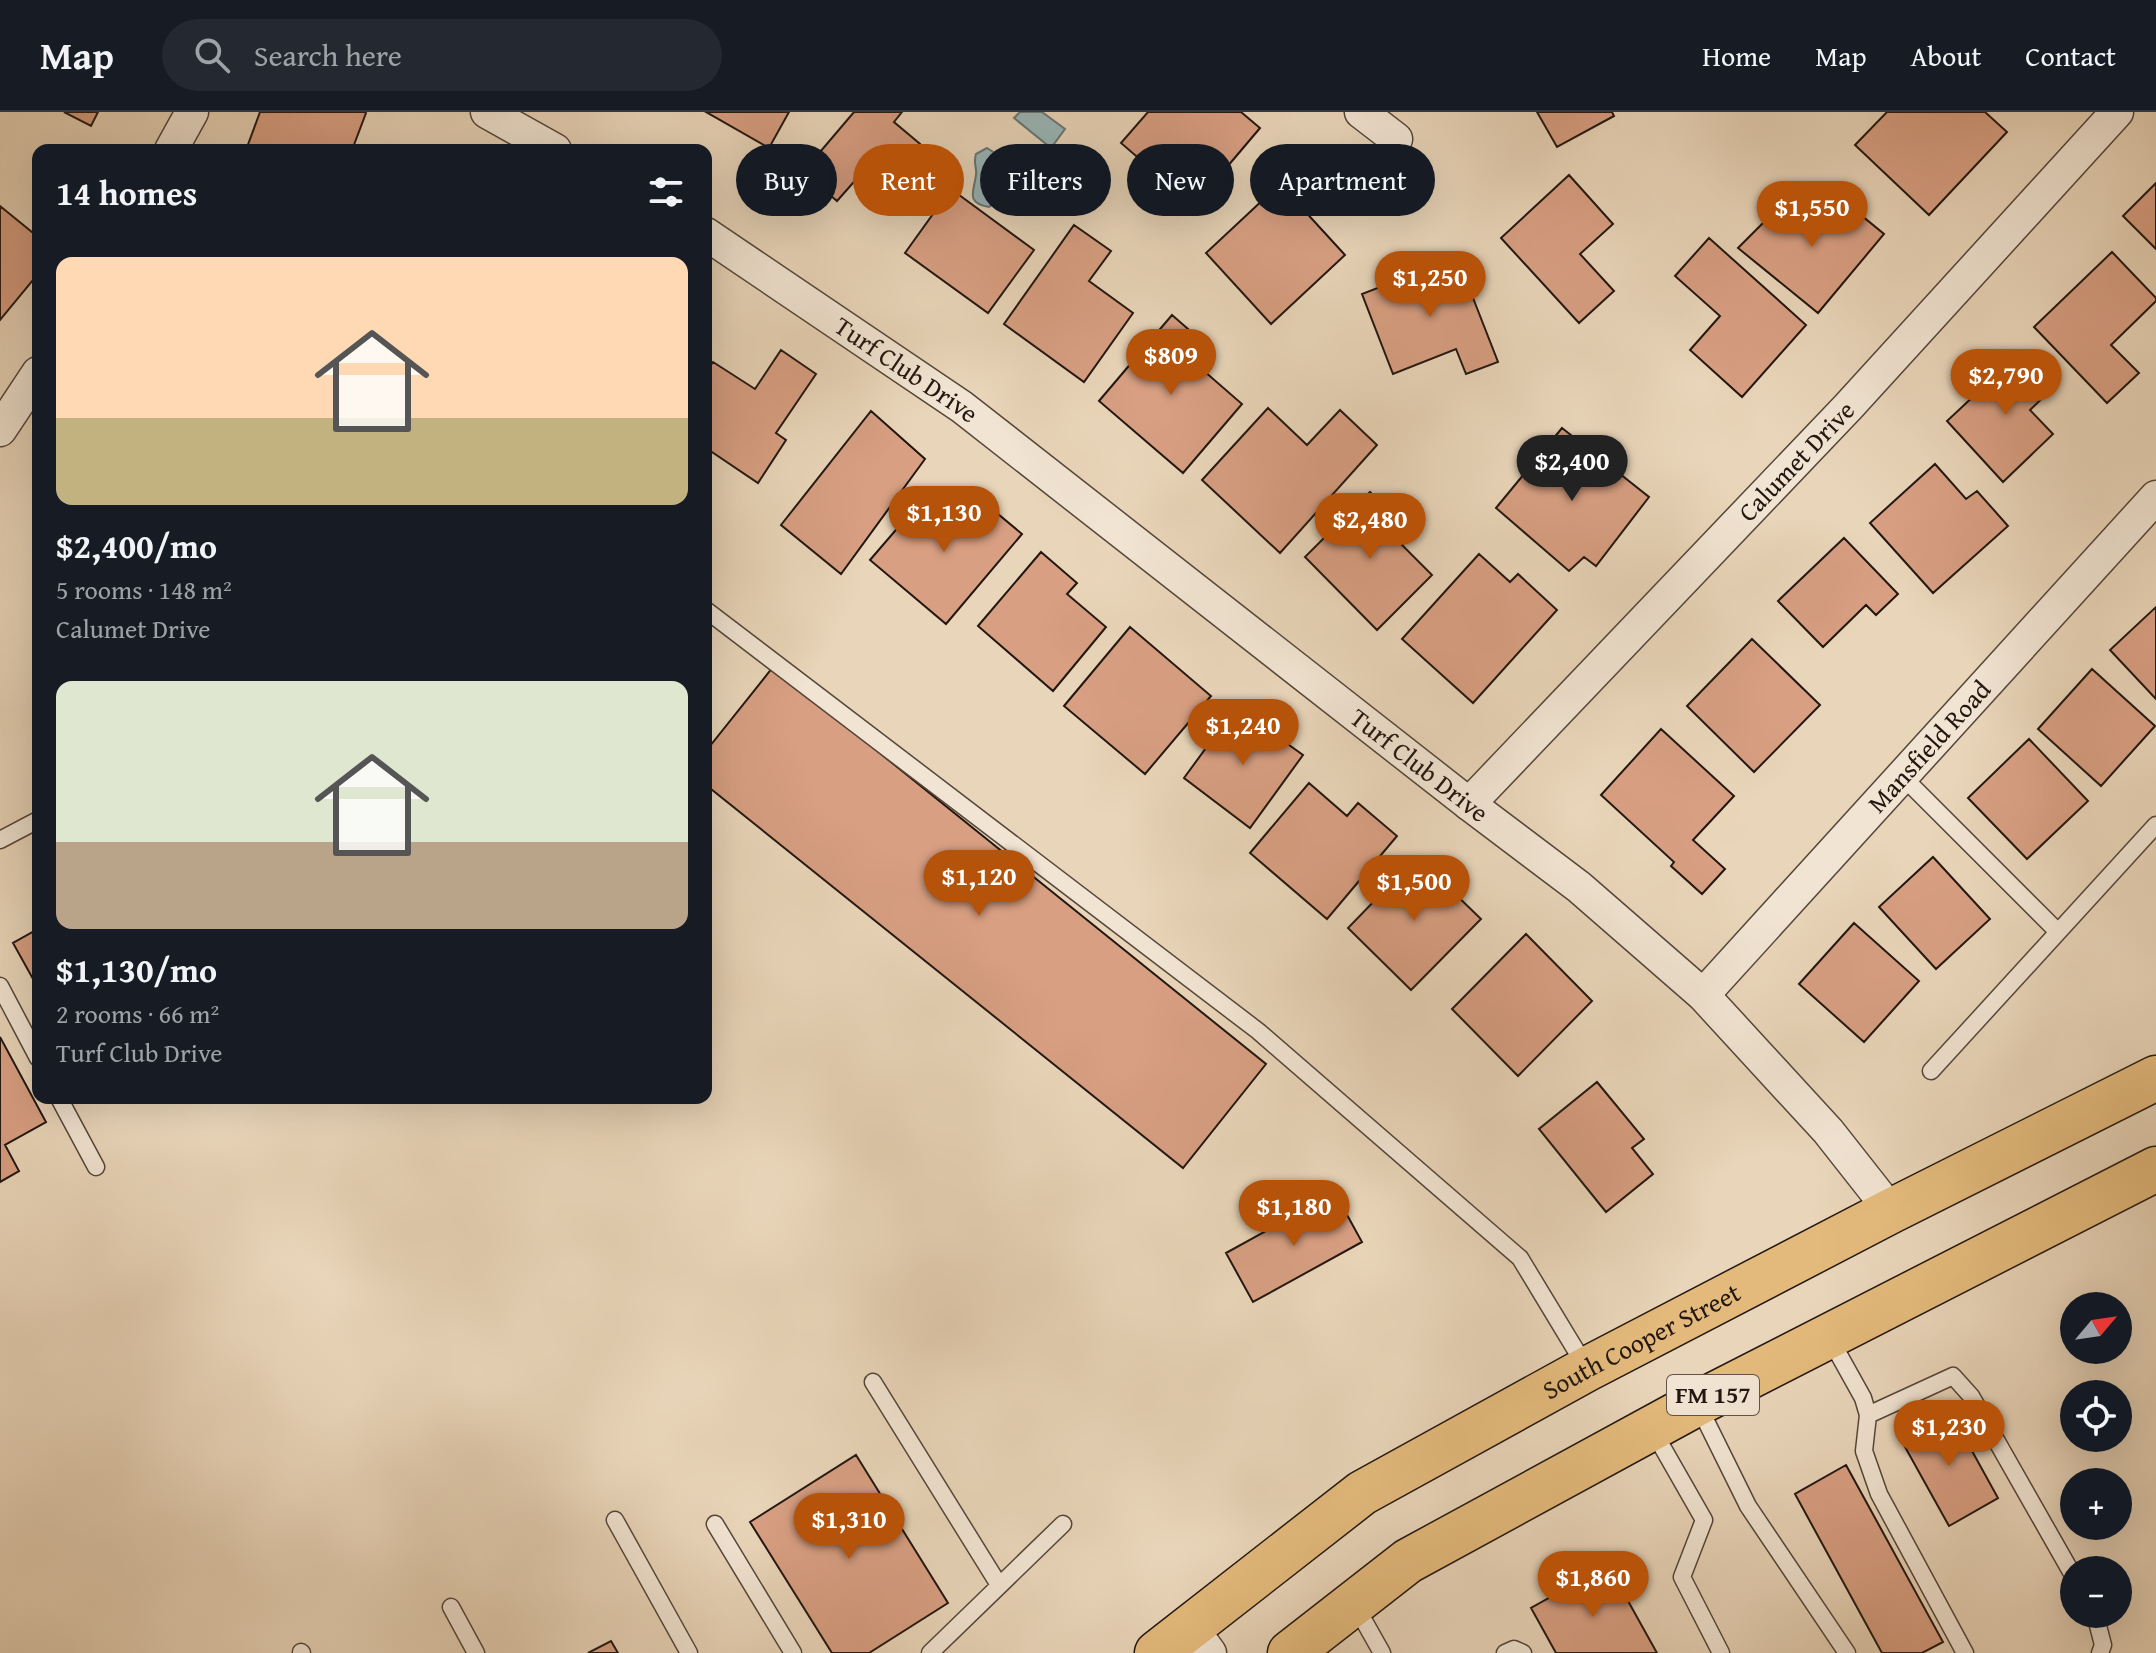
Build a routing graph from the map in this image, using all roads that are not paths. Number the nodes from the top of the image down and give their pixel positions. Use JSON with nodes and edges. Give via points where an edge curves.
{"nodes":[{"id":1,"x":192,"y":112,"type":"edge"},
{"id":2,"x":487,"y":112,"type":"edge"},
{"id":3,"x":1361,"y":112,"type":"edge"},
{"id":4,"x":2103,"y":117,"type":"edge"},
{"id":5,"x":1396,"y":139,"type":"dead end"},
{"id":6,"x":174,"y":144,"type":"edge"},
{"id":7,"x":544,"y":144,"type":"edge"},
{"id":8,"x":712,"y":238,"type":"edge"},
{"id":9,"x":32,"y":382,"type":"edge"},
{"id":10,"x":0,"y":430,"type":"edge"},
{"id":11,"x":2156,"y":497,"type":"edge"},
{"id":12,"x":712,"y":615,"type":"edge"},
{"id":13,"x":1901,"y":775,"type":"junction"},
{"id":14,"x":1469,"y":804,"type":"junction"},
{"id":15,"x":32,"y":823,"type":"edge"},
{"id":16,"x":2156,"y":825,"type":"edge"},
{"id":17,"x":0,"y":840,"type":"edge"},
{"id":18,"x":2058,"y":932,"type":"junction"},
{"id":19,"x":0,"y":986,"type":"edge"},
{"id":20,"x":1703,"y":995,"type":"junction"},
{"id":21,"x":32,"y":1047,"type":"edge"},
{"id":22,"x":1931,"y":1071,"type":"dead end"},
{"id":23,"x":2156,"y":1078,"type":"edge"},
{"id":24,"x":62,"y":1104,"type":"edge"},
{"id":25,"x":96,"y":1167,"type":"dead end"},
{"id":26,"x":2156,"y":1169,"type":"edge"},
{"id":27,"x":1891,"y":1211,"type":"junction"},
{"id":28,"x":1828,"y":1335,"type":"junction"},
{"id":29,"x":1587,"y":1369,"type":"junction"},
{"id":30,"x":873,"y":1382,"type":"dead end"},
{"id":31,"x":1698,"y":1403,"type":"junction"},
{"id":32,"x":1868,"y":1415,"type":"junction"},
{"id":33,"x":1652,"y":1428,"type":"junction"},
{"id":34,"x":615,"y":1520,"type":"dead end"},
{"id":35,"x":715,"y":1524,"type":"dead end"},
{"id":36,"x":1063,"y":1524,"type":"dead end"},
{"id":37,"x":2062,"y":1556,"type":"edge"},
{"id":38,"x":999,"y":1585,"type":"junction"},
{"id":39,"x":1354,"y":1603,"type":"junction"},
{"id":40,"x":451,"y":1607,"type":"dead end"},
{"id":41,"x":2099,"y":1628,"type":"edge"},
{"id":42,"x":1200,"y":1640,"type":"edge"},
{"id":43,"x":476,"y":1653,"type":"edge"},
{"id":44,"x":689,"y":1653,"type":"edge"},
{"id":45,"x":793,"y":1653,"type":"edge"},
{"id":46,"x":930,"y":1653,"type":"edge"},
{"id":47,"x":1157,"y":1653,"type":"edge"},
{"id":48,"x":1290,"y":1653,"type":"edge"},
{"id":49,"x":1382,"y":1653,"type":"edge"},
{"id":50,"x":1505,"y":1653,"type":"edge"},
{"id":51,"x":1523,"y":1653,"type":"edge"},
{"id":52,"x":1721,"y":1653,"type":"edge"},
{"id":53,"x":1847,"y":1653,"type":"edge"},
{"id":54,"x":1965,"y":1653,"type":"edge"},
{"id":55,"x":2100,"y":1653,"type":"edge"}],
"edges":[{"from":1,"to":6,"type":"street"},
{"from":2,"to":7,"type":"street"},
{"from":3,"to":5,"type":"street"},
{"from":4,"to":14,"type":"street","name":"Calumet Drive","via":[[1848,407]]},
{"from":8,"to":14,"type":"street","name":"Turf Club Drive","via":[[962,407]]},
{"from":9,"to":10,"type":"street"},
{"from":11,"to":13,"type":"street","name":"Mansfield Road"},
{"from":12,"to":29,"type":"lane","via":[[1270,1042],[1520,1258]]},
{"from":13,"to":18,"type":"lane"},
{"from":13,"to":20,"type":"street","name":"Mansfield Road"},
{"from":14,"to":20,"type":"street","name":"Turf Club Drive","via":[[1579,887]]},
{"from":15,"to":17,"type":"lane"},
{"from":16,"to":18,"type":"lane"},
{"from":18,"to":22,"type":"lane"},
{"from":19,"to":21,"type":"lane"},
{"from":20,"to":27,"type":"street","name":"Turf Club Drive","via":[[1828,1131]]},
{"from":23,"to":27,"type":"main road","name":"South Cooper Street"},
{"from":24,"to":25,"type":"lane"},
{"from":26,"to":28,"type":"main road","number":"FM 157"},
{"from":27,"to":29,"type":"main road","name":"South Cooper Street"},
{"from":28,"to":31,"type":"main road","number":"FM 157"},
{"from":28,"to":32,"type":"lane"},
{"from":29,"to":42,"type":"main road","name":"South Cooper Street","via":[[1362,1493]]},
{"from":30,"to":38,"type":"lane"},
{"from":31,"to":33,"type":"main road","number":"FM 157"},
{"from":31,"to":53,"type":"lane","via":[[1748,1506]]},
{"from":32,"to":37,"type":"lane","via":[[1953,1376],[1971,1396]]},
{"from":32,"to":54,"type":"lane","via":[[1868,1468]]},
{"from":33,"to":39,"type":"main road","number":"FM 157","via":[[1408,1561]]},
{"from":33,"to":52,"type":"lane","via":[[1704,1520],[1682,1577]]},
{"from":34,"to":44,"type":"lane"},
{"from":35,"to":45,"type":"lane"},
{"from":36,"to":38,"type":"lane"},
{"from":38,"to":46,"type":"lane"},
{"from":39,"to":48,"type":"main road","number":"FM 157"},
{"from":39,"to":49,"type":"lane"},
{"from":40,"to":43,"type":"lane"},
{"from":41,"to":55,"type":"lane"},
{"from":42,"to":47,"type":"main road","name":"South Cooper Street"},
{"from":50,"to":51,"type":"lane"}]}
